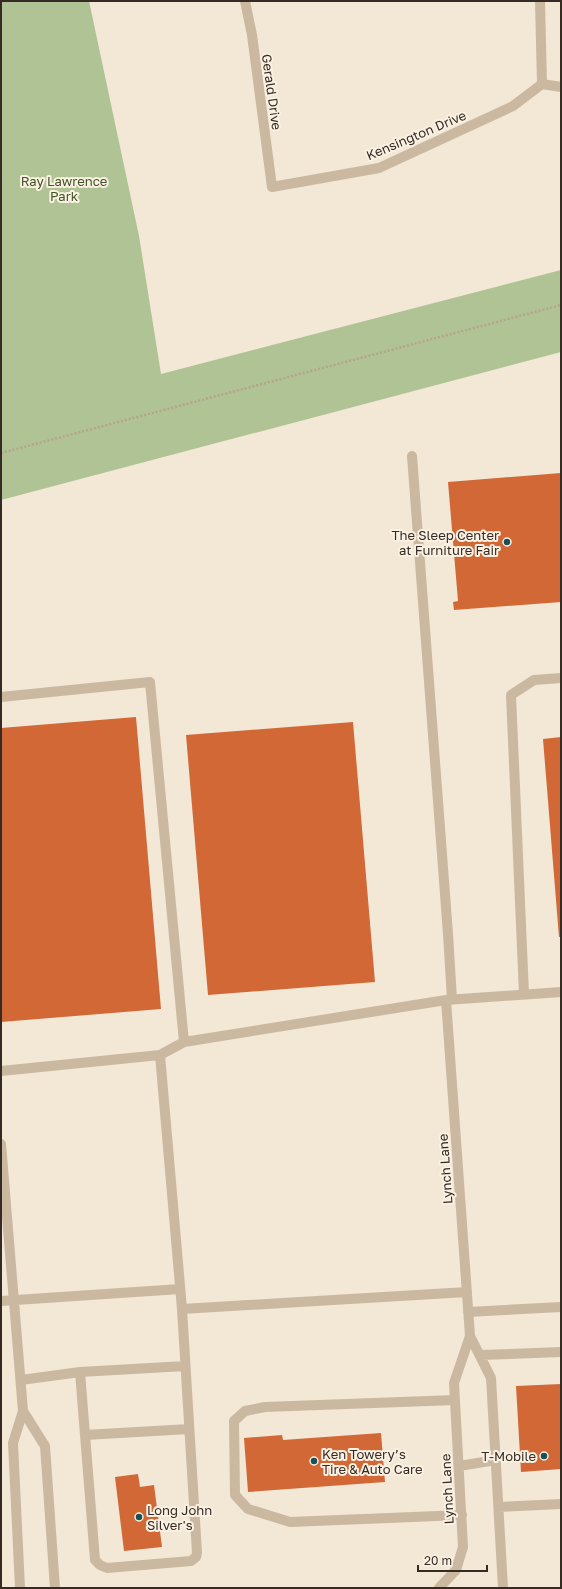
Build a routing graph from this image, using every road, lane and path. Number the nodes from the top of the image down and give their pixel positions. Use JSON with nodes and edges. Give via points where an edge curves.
{"nodes":[{"id":1,"x":245,"y":1,"type":"edge"},
{"id":2,"x":540,"y":1,"type":"edge"},
{"id":3,"x":542,"y":84,"type":"junction"},
{"id":4,"x":561,"y":87,"type":"edge"},
{"id":5,"x":272,"y":188,"type":"joint"},
{"id":6,"x":561,"y":305,"type":"edge"},
{"id":7,"x":1,"y":453,"type":"edge"},
{"id":8,"x":412,"y":456,"type":"dead end"},
{"id":9,"x":561,"y":678,"type":"edge"},
{"id":10,"x":1,"y":697,"type":"edge"},
{"id":11,"x":561,"y":992,"type":"edge"},
{"id":12,"x":524,"y":994,"type":"junction"},
{"id":13,"x":449,"y":999,"type":"junction"},
{"id":14,"x":184,"y":1042,"type":"junction"},
{"id":15,"x":160,"y":1055,"type":"junction"},
{"id":16,"x":1,"y":1071,"type":"edge"},
{"id":17,"x":1,"y":1144,"type":"edge"},
{"id":18,"x":180,"y":1289,"type":"junction"},
{"id":19,"x":467,"y":1292,"type":"junction"},
{"id":20,"x":14,"y":1299,"type":"junction"},
{"id":21,"x":1,"y":1300,"type":"edge"},
{"id":22,"x":561,"y":1306,"type":"edge"},
{"id":23,"x":182,"y":1309,"type":"junction"},
{"id":24,"x":468,"y":1312,"type":"junction"},
{"id":25,"x":470,"y":1336,"type":"junction"},
{"id":26,"x":561,"y":1352,"type":"edge"},
{"id":27,"x":480,"y":1355,"type":"junction"},
{"id":28,"x":184,"y":1366,"type":"junction"},
{"id":29,"x":80,"y":1372,"type":"junction"},
{"id":30,"x":21,"y":1380,"type":"junction"},
{"id":31,"x":455,"y":1400,"type":"junction"},
{"id":32,"x":23,"y":1411,"type":"junction"},
{"id":33,"x":189,"y":1429,"type":"junction"},
{"id":34,"x":85,"y":1435,"type":"junction"},
{"id":35,"x":496,"y":1460,"type":"junction"},
{"id":36,"x":459,"y":1466,"type":"junction"},
{"id":37,"x":561,"y":1504,"type":"edge"},
{"id":38,"x":499,"y":1507,"type":"junction"},
{"id":39,"x":462,"y":1515,"type":"junction"},
{"id":40,"x":20,"y":1588,"type":"edge"},
{"id":41,"x":55,"y":1588,"type":"edge"},
{"id":42,"x":439,"y":1588,"type":"edge"},
{"id":43,"x":504,"y":1588,"type":"edge"}],
"edges":[{"from":1,"to":5,"type":"street","name":"Gerald Drive","via":[[252,35]]},
{"from":2,"to":3,"type":"street"},
{"from":3,"to":4,"type":"street"},
{"from":3,"to":5,"type":"street","name":"Kensington Drive","via":[[513,106],[379,168]]},
{"from":6,"to":7,"type":"path"},
{"from":8,"to":13,"type":"street","name":"Lynch Lane","via":[[448,934]]},
{"from":9,"to":12,"type":"street","via":[[534,680],[512,695]]},
{"from":10,"to":14,"type":"street","via":[[150,682]]},
{"from":11,"to":12,"type":"street"},
{"from":12,"to":13,"type":"street"},
{"from":13,"to":14,"type":"street"},
{"from":13,"to":19,"type":"street","name":"Lynch Lane"},
{"from":14,"to":15,"type":"street"},
{"from":15,"to":16,"type":"street"},
{"from":15,"to":18,"type":"street"},
{"from":17,"to":20,"type":"street"},
{"from":18,"to":20,"type":"street"},
{"from":18,"to":23,"type":"street"},
{"from":19,"to":23,"type":"street"},
{"from":19,"to":24,"type":"street","name":"Lynch Lane"},
{"from":20,"to":21,"type":"street"},
{"from":20,"to":30,"type":"street"},
{"from":22,"to":24,"type":"street"},
{"from":23,"to":28,"type":"street"},
{"from":24,"to":25,"type":"street","name":"Lynch Lane"},
{"from":25,"to":27,"type":"street","name":"Lynch Lane"},
{"from":25,"to":31,"type":"street","name":"Lynch Lane","via":[[454,1383]]},
{"from":26,"to":27,"type":"street"},
{"from":27,"to":35,"type":"street","name":"Lynch Lane","via":[[491,1378]]},
{"from":28,"to":29,"type":"street"},
{"from":28,"to":33,"type":"street"},
{"from":29,"to":30,"type":"street"},
{"from":29,"to":34,"type":"street"},
{"from":30,"to":32,"type":"street"},
{"from":31,"to":36,"type":"street","name":"Lynch Lane"},
{"from":31,"to":39,"type":"street","via":[[265,1407],[244,1410],[234,1421],[235,1495],[248,1509],[290,1522]]},
{"from":32,"to":40,"type":"street","via":[[13,1443]]},
{"from":32,"to":41,"type":"street","via":[[45,1446]]},
{"from":33,"to":34,"type":"street"},
{"from":33,"to":34,"type":"street","via":[[196,1558],[192,1561],[107,1568],[95,1560]]},
{"from":35,"to":36,"type":"street"},
{"from":35,"to":38,"type":"street","name":"Lynch Lane"},
{"from":36,"to":39,"type":"street","name":"Lynch Lane"},
{"from":37,"to":38,"type":"street"},
{"from":38,"to":43,"type":"street","name":"Lynch Lane"},
{"from":39,"to":42,"type":"street","name":"Lynch Lane","via":[[461,1558],[456,1570]]}]}
